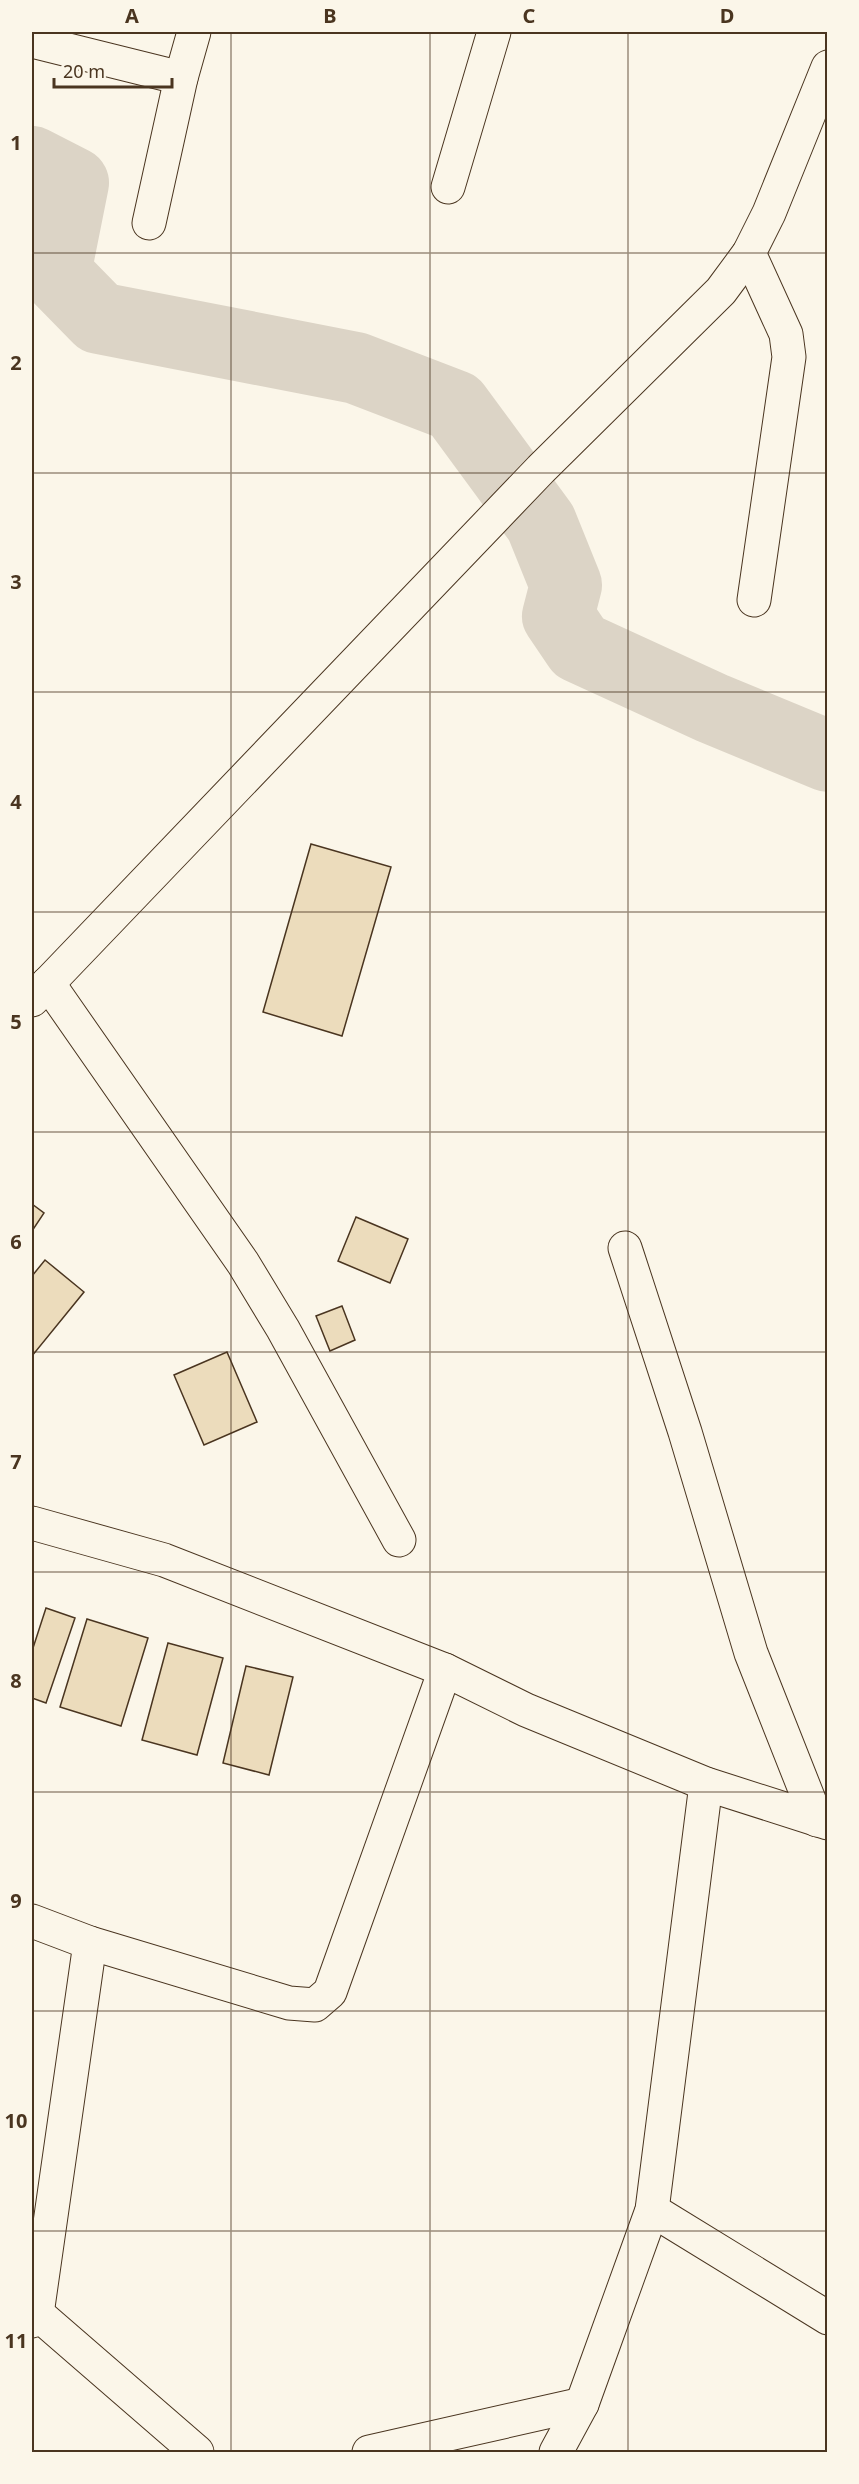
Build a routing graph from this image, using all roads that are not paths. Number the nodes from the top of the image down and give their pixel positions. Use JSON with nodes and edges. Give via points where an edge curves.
{"nodes":[{"id":1,"x":194,"y":32,"type":"edge"},
{"id":2,"x":494,"y":32,"type":"edge"},
{"id":3,"x":32,"y":41,"type":"edge"},
{"id":4,"x":828,"y":67,"type":"edge"},
{"id":5,"x":181,"y":78,"type":"junction"},
{"id":6,"x":448,"y":188,"type":"dead end"},
{"id":7,"x":149,"y":223,"type":"dead end"},
{"id":8,"x":749,"y":253,"type":"junction"},
{"id":9,"x":754,"y":600,"type":"dead end"},
{"id":10,"x":40,"y":992,"type":"edge"},
{"id":11,"x":625,"y":1248,"type":"dead end"},
{"id":12,"x":32,"y":1523,"type":"edge"},
{"id":13,"x":399,"y":1540,"type":"dead end"},
{"id":14,"x":445,"y":1670,"type":"junction"},
{"id":15,"x":706,"y":1784,"type":"junction"},
{"id":16,"x":822,"y":1822,"type":"edge"},
{"id":17,"x":32,"y":1921,"type":"edge"},
{"id":18,"x":90,"y":1943,"type":"junction"},
{"id":19,"x":652,"y":2210,"type":"junction"},
{"id":20,"x":34,"y":2315,"type":"edge"},
{"id":21,"x":828,"y":2318,"type":"edge"},
{"id":22,"x":582,"y":2404,"type":"junction"},
{"id":23,"x":197,"y":2452,"type":"edge"},
{"id":24,"x":369,"y":2452,"type":"edge"},
{"id":25,"x":556,"y":2452,"type":"edge"}],
"edges":[{"from":1,"to":5,"type":"street"},
{"from":2,"to":6,"type":"street"},
{"from":3,"to":5,"type":"street"},
{"from":4,"to":8,"type":"street"},
{"from":5,"to":7,"type":"street"},
{"from":8,"to":9,"type":"street","via":[[786,334],[789,357]]},
{"from":8,"to":10,"type":"street","via":[[721,291],[541,469]]},
{"from":10,"to":13,"type":"street","via":[[243,1263]]},
{"from":11,"to":16,"type":"street","via":[[751,1653]]},
{"from":12,"to":14,"type":"street","via":[[164,1560]]},
{"from":14,"to":15,"type":"street","via":[[526,1710]]},
{"from":14,"to":18,"type":"street","via":[[330,1992],[315,2005],[289,2003]]},
{"from":15,"to":16,"type":"street"},
{"from":15,"to":19,"type":"street"},
{"from":17,"to":18,"type":"street"},
{"from":18,"to":20,"type":"street"},
{"from":19,"to":21,"type":"street"},
{"from":19,"to":22,"type":"street"},
{"from":20,"to":23,"type":"street"},
{"from":22,"to":24,"type":"street"},
{"from":22,"to":25,"type":"street"}]}
